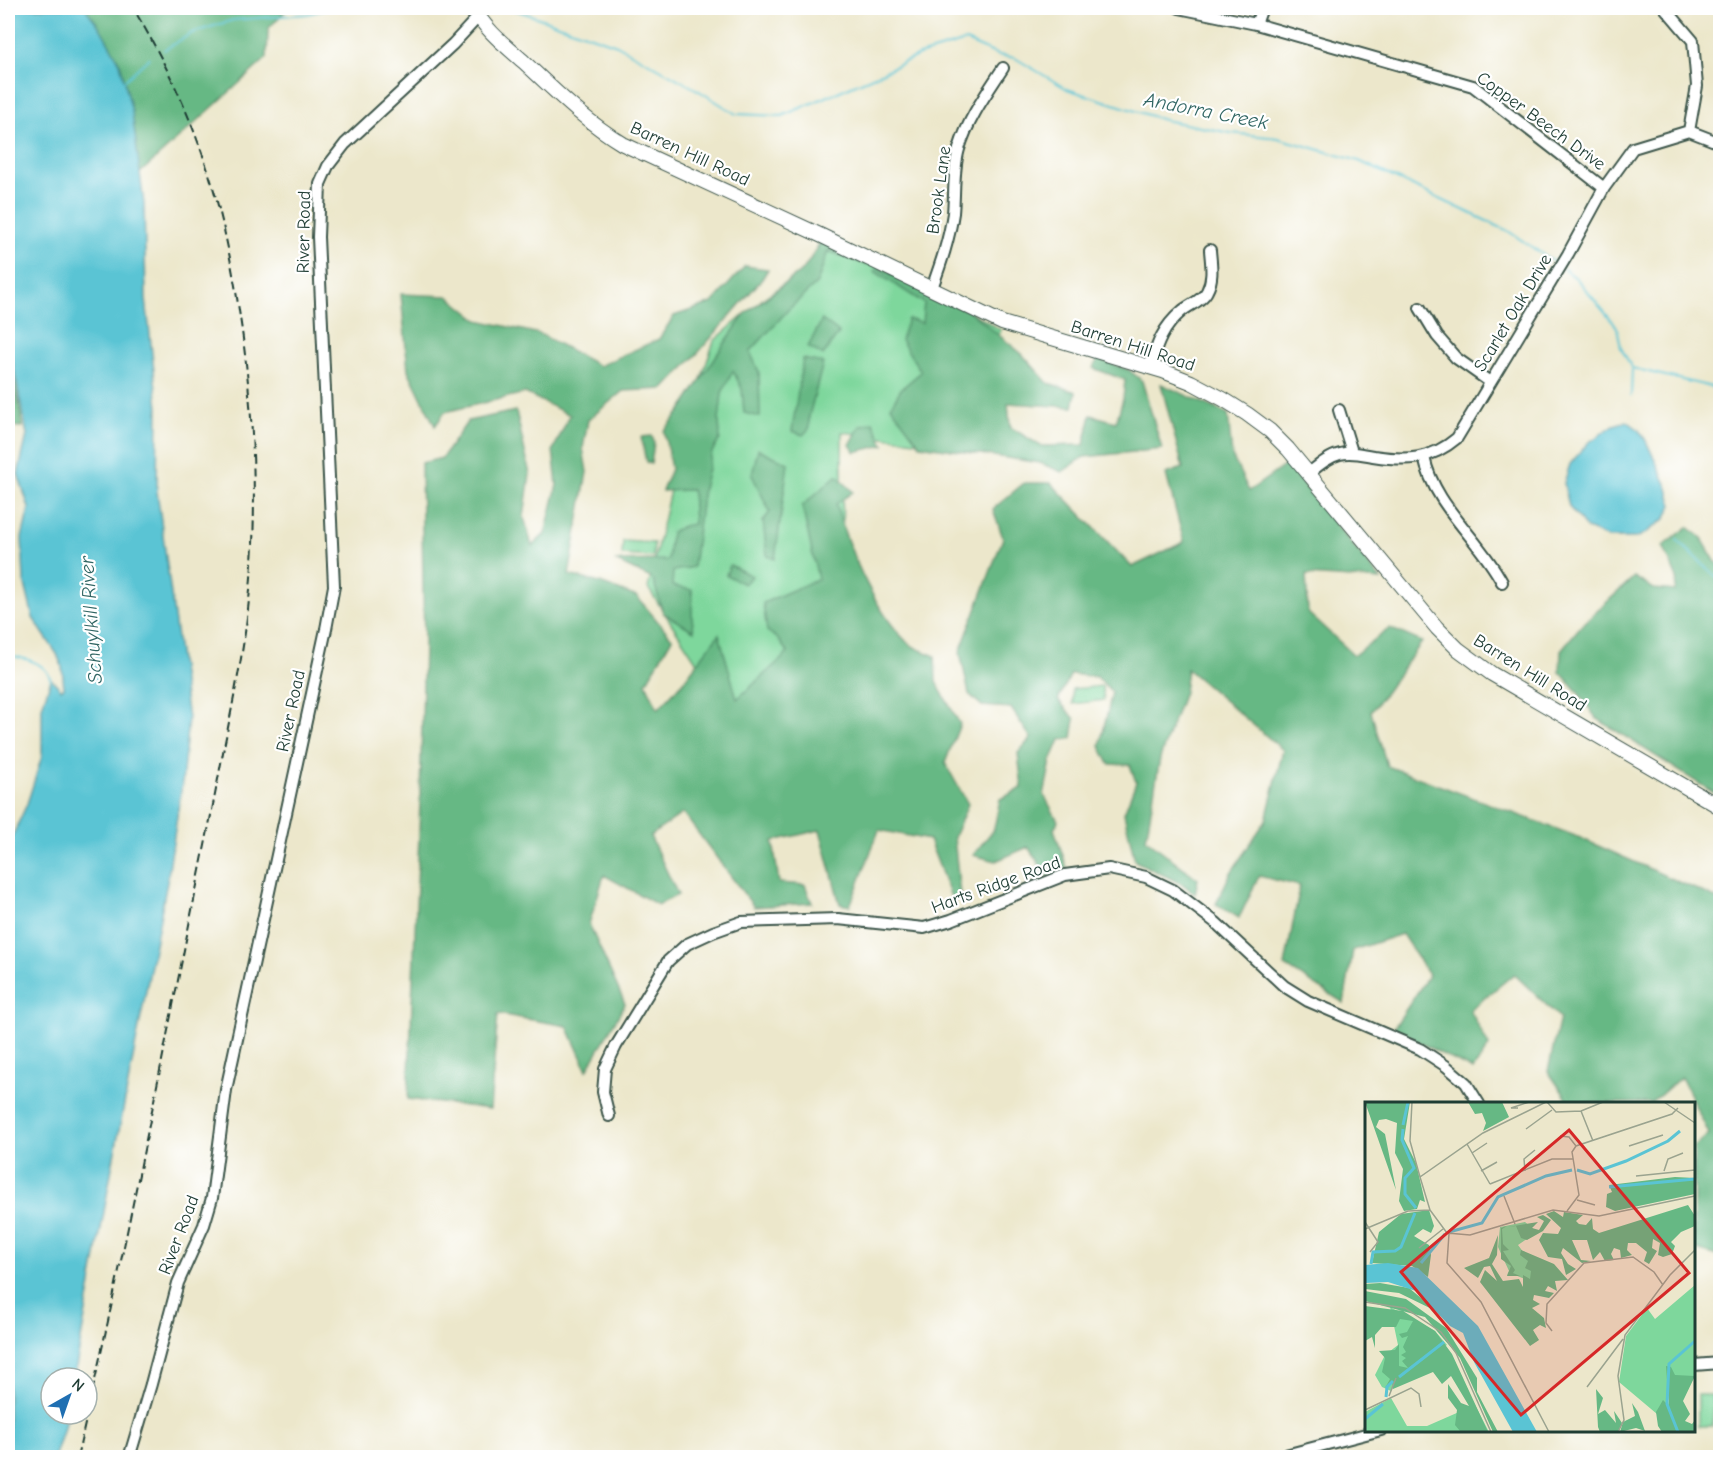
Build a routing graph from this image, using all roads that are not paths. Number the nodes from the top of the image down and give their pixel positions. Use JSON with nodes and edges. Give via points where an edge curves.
{"nodes":[{"id":1,"x":1179,"y":8,"type":"edge"},
{"id":2,"x":1262,"y":8,"type":"edge"},
{"id":3,"x":1665,"y":8,"type":"edge"},
{"id":4,"x":477,"y":12,"type":"edge"},
{"id":5,"x":1256,"y":24,"type":"junction"},
{"id":6,"x":1003,"y":68,"type":"dead end"},
{"id":7,"x":1689,"y":131,"type":"junction"},
{"id":8,"x":1720,"y":143,"type":"edge"},
{"id":9,"x":1604,"y":188,"type":"junction"},
{"id":10,"x":1210,"y":250,"type":"dead end"},
{"id":11,"x":932,"y":288,"type":"junction"},
{"id":12,"x":1420,"y":308,"type":"dead end"},
{"id":13,"x":1150,"y":367,"type":"junction"},
{"id":14,"x":1490,"y":382,"type":"junction"},
{"id":15,"x":1339,"y":410,"type":"dead end"},
{"id":16,"x":1352,"y":452,"type":"junction"},
{"id":17,"x":1424,"y":457,"type":"junction"},
{"id":18,"x":1308,"y":474,"type":"junction"},
{"id":19,"x":1502,"y":582,"type":"dead end"},
{"id":20,"x":1720,"y":807,"type":"edge"},
{"id":21,"x":1478,"y":1102,"type":"edge"},
{"id":22,"x":609,"y":1116,"type":"dead end"},
{"id":23,"x":1720,"y":1363,"type":"edge"},
{"id":24,"x":1695,"y":1365,"type":"edge"},
{"id":25,"x":1377,"y":1432,"type":"edge"},
{"id":26,"x":129,"y":1458,"type":"edge"},
{"id":27,"x":1274,"y":1458,"type":"edge"}],
"edges":[{"from":1,"to":5,"type":"street","name":"Copper Beech Drive"},
{"from":2,"to":5,"type":"street"},
{"from":3,"to":7,"type":"street","via":[[1694,41],[1697,86]]},
{"from":4,"to":11,"type":"street","name":"Barren Hill Road","via":[[553,89],[615,139]]},
{"from":4,"to":26,"type":"street","name":"River Road","via":[[453,44],[345,144],[320,184],[318,237],[334,586],[226,1090],[212,1198],[178,1283]]},
{"from":5,"to":9,"type":"street","name":"Copper Beech Drive","via":[[1473,86]]},
{"from":6,"to":11,"type":"street","name":"Brook Lane","via":[[964,134],[958,152],[948,242]]},
{"from":7,"to":8,"type":"street"},
{"from":7,"to":9,"type":"street","name":"Scarlet Oak Drive","via":[[1633,148]]},
{"from":9,"to":14,"type":"street","name":"Scarlet Oak Drive"},
{"from":10,"to":13,"type":"street","via":[[1212,275],[1207,293],[1168,327],[1158,341]]},
{"from":11,"to":13,"type":"street","name":"Barren Hill Road","via":[[1011,327]]},
{"from":12,"to":14,"type":"street","via":[[1456,358]]},
{"from":13,"to":18,"type":"street","name":"Barren Hill Road","via":[[1202,387],[1247,414],[1276,437]]},
{"from":14,"to":17,"type":"street","name":"Scarlet Oak Drive","via":[[1457,438]]},
{"from":15,"to":16,"type":"street"},
{"from":16,"to":17,"type":"street","name":"Scarlet Oak Drive","via":[[1399,460]]},
{"from":16,"to":18,"type":"street","name":"Scarlet Oak Drive","via":[[1333,456]]},
{"from":17,"to":19,"type":"street","via":[[1436,490],[1493,564]]},
{"from":18,"to":20,"type":"street","name":"Barren Hill Road","via":[[1437,628],[1466,656]]},
{"from":21,"to":22,"type":"street","name":"Harts Ridge Road","via":[[1466,1083],[1420,1049],[1308,1001],[1284,986],[1215,922],[1173,890],[1146,877],[1109,869],[1065,875],[924,928],[838,919],[741,922],[687,944],[668,961],[605,1069],[603,1092]]},
{"from":23,"to":24,"type":"street"},
{"from":25,"to":27,"type":"street"}]}
